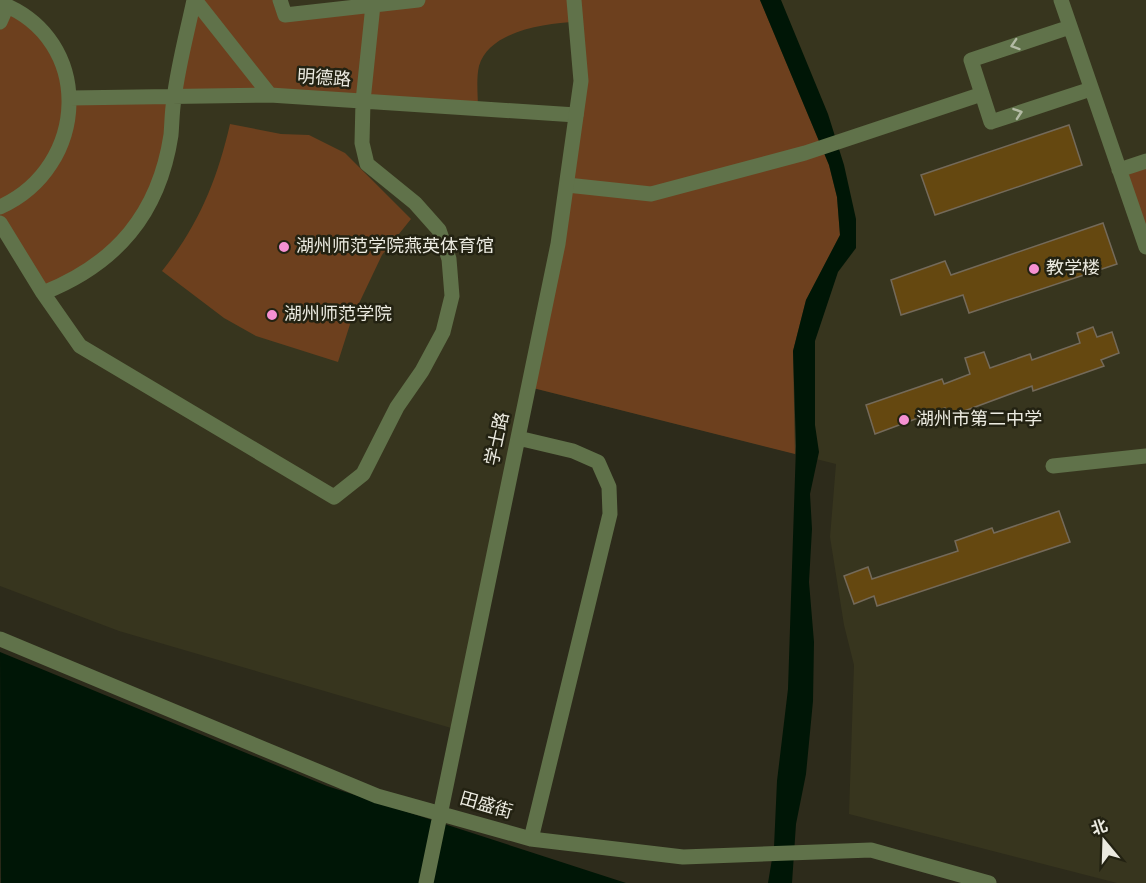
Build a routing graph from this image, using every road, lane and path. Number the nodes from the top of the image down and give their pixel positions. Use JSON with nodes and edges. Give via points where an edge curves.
{"nodes":[{"id":1,"x":194,"y":0,"type":"edge"},
{"id":2,"x":280,"y":0,"type":"edge"},
{"id":3,"x":418,"y":0,"type":"edge"},
{"id":4,"x":574,"y":0,"type":"edge"},
{"id":5,"x":1061,"y":0,"type":"edge"},
{"id":6,"x":4,"y":5,"type":"edge"},
{"id":7,"x":373,"y":5,"type":"junction"},
{"id":8,"x":0,"y":22,"type":"edge"},
{"id":9,"x":1070,"y":27,"type":"junction"},
{"id":10,"x":1091,"y":88,"type":"junction"},
{"id":11,"x":982,"y":94,"type":"junction"},
{"id":12,"x":270,"y":95,"type":"junction"},
{"id":13,"x":174,"y":97,"type":"junction"},
{"id":14,"x":70,"y":98,"type":"junction"},
{"id":15,"x":363,"y":101,"type":"junction"},
{"id":16,"x":576,"y":115,"type":"junction"},
{"id":17,"x":1146,"y":161,"type":"edge"},
{"id":18,"x":1119,"y":170,"type":"junction"},
{"id":19,"x":567,"y":184,"type":"junction"},
{"id":20,"x":0,"y":207,"type":"edge"},
{"id":21,"x":0,"y":223,"type":"edge"},
{"id":22,"x":1146,"y":247,"type":"edge"},
{"id":23,"x":43,"y":293,"type":"junction"},
{"id":24,"x":518,"y":438,"type":"junction"},
{"id":25,"x":1146,"y":456,"type":"edge"},
{"id":26,"x":1053,"y":466,"type":"dead end"},
{"id":27,"x":0,"y":639,"type":"edge"},
{"id":28,"x":531,"y":839,"type":"junction"},
{"id":29,"x":426,"y":883,"type":"edge"},
{"id":30,"x":988,"y":883,"type":"edge"}],
"edges":[{"from":1,"to":12,"type":"street"},
{"from":1,"to":13,"type":"street"},
{"from":2,"to":7,"type":"street","via":[[285,15]]},
{"from":3,"to":7,"type":"street"},
{"from":4,"to":16,"type":"street","name":"学士路","via":[[581,81]]},
{"from":5,"to":9,"type":"street"},
{"from":6,"to":8,"type":"street"},
{"from":6,"to":14,"type":"street","via":[[26,17],[58,54]]},
{"from":7,"to":15,"type":"street"},
{"from":9,"to":10,"type":"street"},
{"from":9,"to":11,"type":"street","one_way":true,"via":[[971,60]]},
{"from":11,"to":10,"type":"street","one_way":true,"via":[[991,122]]},
{"from":10,"to":18,"type":"street"},
{"from":11,"to":19,"type":"street","via":[[805,153],[651,194]]},
{"from":12,"to":13,"type":"street","name":"明德路"},
{"from":12,"to":15,"type":"street","name":"明德路"},
{"from":13,"to":14,"type":"street","name":"明德路"},
{"from":13,"to":23,"type":"street","via":[[164,166],[141,218],[111,256]]},
{"from":14,"to":20,"type":"street","via":[[66,133],[56,159],[35,185]]},
{"from":15,"to":16,"type":"street","name":"明德路"},
{"from":15,"to":23,"type":"street","via":[[362,143],[368,164],[415,202],[439,230],[449,259],[452,296],[443,332],[397,407],[363,474],[334,496],[80,346]]},
{"from":16,"to":19,"type":"street","name":"学士路"},
{"from":17,"to":18,"type":"street"},
{"from":18,"to":22,"type":"street"},
{"from":19,"to":24,"type":"street","name":"学士路"},
{"from":21,"to":23,"type":"street"},
{"from":24,"to":28,"type":"street","via":[[573,451],[598,462],[609,487],[610,514]]},
{"from":24,"to":29,"type":"street","name":"学士路"},
{"from":25,"to":26,"type":"street"},
{"from":27,"to":28,"type":"street","name":"田盛街","via":[[377,796]]},
{"from":28,"to":30,"type":"street","name":"田盛街","via":[[683,857],[871,850]]}]}
